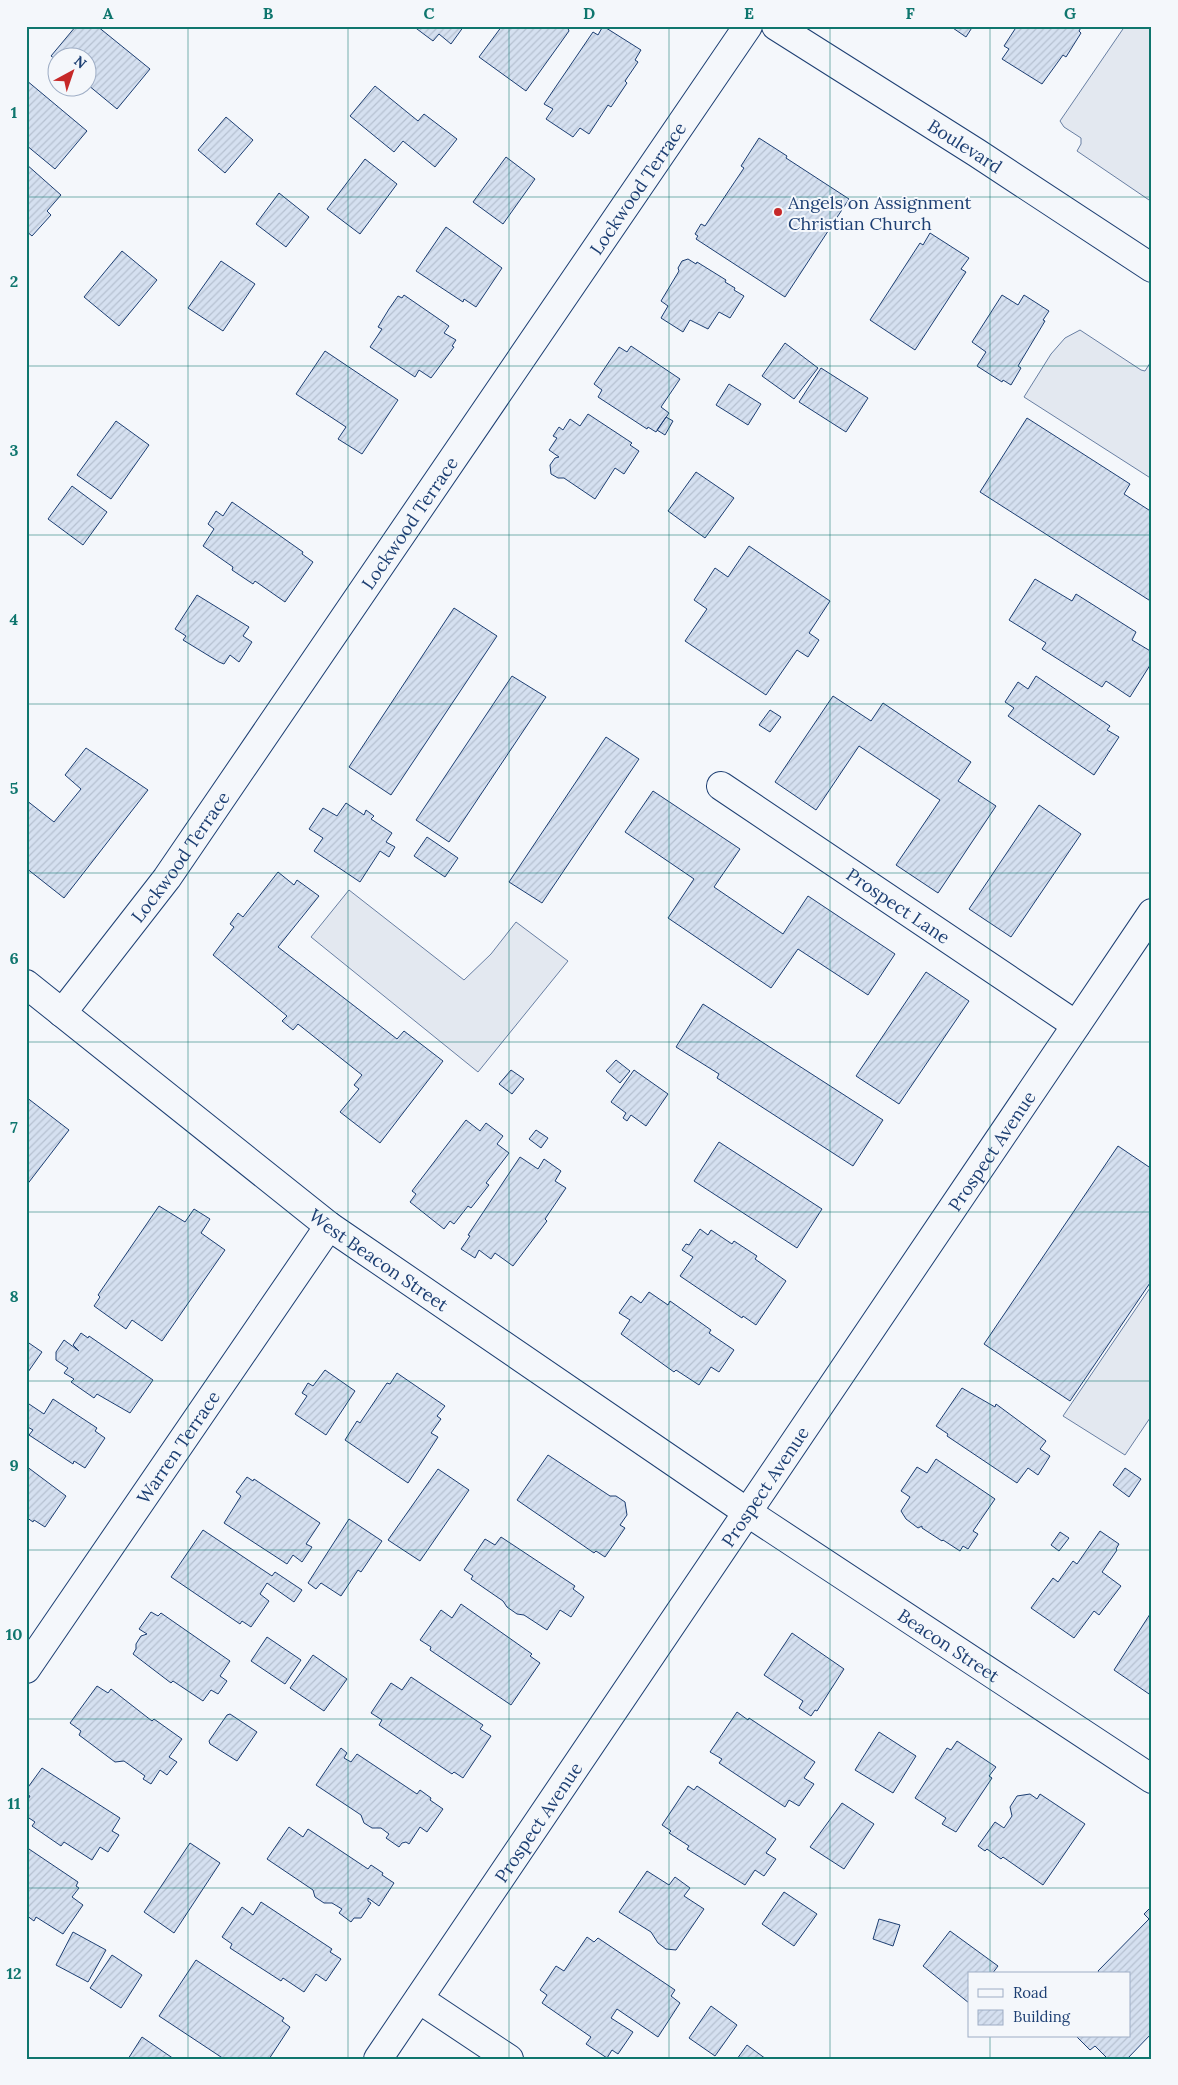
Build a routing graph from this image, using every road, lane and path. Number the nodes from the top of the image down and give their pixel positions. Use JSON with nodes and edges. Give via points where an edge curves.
{"nodes":[{"id":1,"x":748,"y":26,"type":"edge"},
{"id":2,"x":776,"y":26,"type":"edge"},
{"id":3,"x":1152,"y":268,"type":"edge"},
{"id":4,"x":721,"y":786,"type":"dead end"},
{"id":5,"x":1152,"y":914,"type":"edge"},
{"id":6,"x":26,"y":984,"type":"edge"},
{"id":7,"x":62,"y":1013,"type":"junction"},
{"id":8,"x":1076,"y":1025,"type":"junction"},
{"id":9,"x":329,"y":1226,"type":"junction"},
{"id":10,"x":747,"y":1512,"type":"junction"},
{"id":11,"x":26,"y":1669,"type":"edge"},
{"id":12,"x":1152,"y":1779,"type":"edge"},
{"id":13,"x":419,"y":1999,"type":"junction"},
{"id":14,"x":378,"y":2059,"type":"edge"},
{"id":15,"x":509,"y":2059,"type":"edge"}],
"edges":[{"from":1,"to":7,"type":"street","name":"Lockwood Terrace","via":[[167,878]]},
{"from":2,"to":3,"type":"street","name":"Boulevard"},
{"from":4,"to":8,"type":"street","name":"Prospect Lane"},
{"from":5,"to":8,"type":"street","name":"Prospect Avenue"},
{"from":6,"to":7,"type":"street","name":"West Beacon Street"},
{"from":7,"to":9,"type":"street","name":"West Beacon Street"},
{"from":8,"to":10,"type":"street","name":"Prospect Avenue"},
{"from":9,"to":10,"type":"street","name":"West Beacon Street"},
{"from":9,"to":11,"type":"street","name":"Warren Terrace"},
{"from":10,"to":12,"type":"street","name":"Beacon Street"},
{"from":10,"to":13,"type":"street","name":"Prospect Avenue"},
{"from":13,"to":14,"type":"street","name":"Prospect Avenue"},
{"from":13,"to":15,"type":"street"}]}
